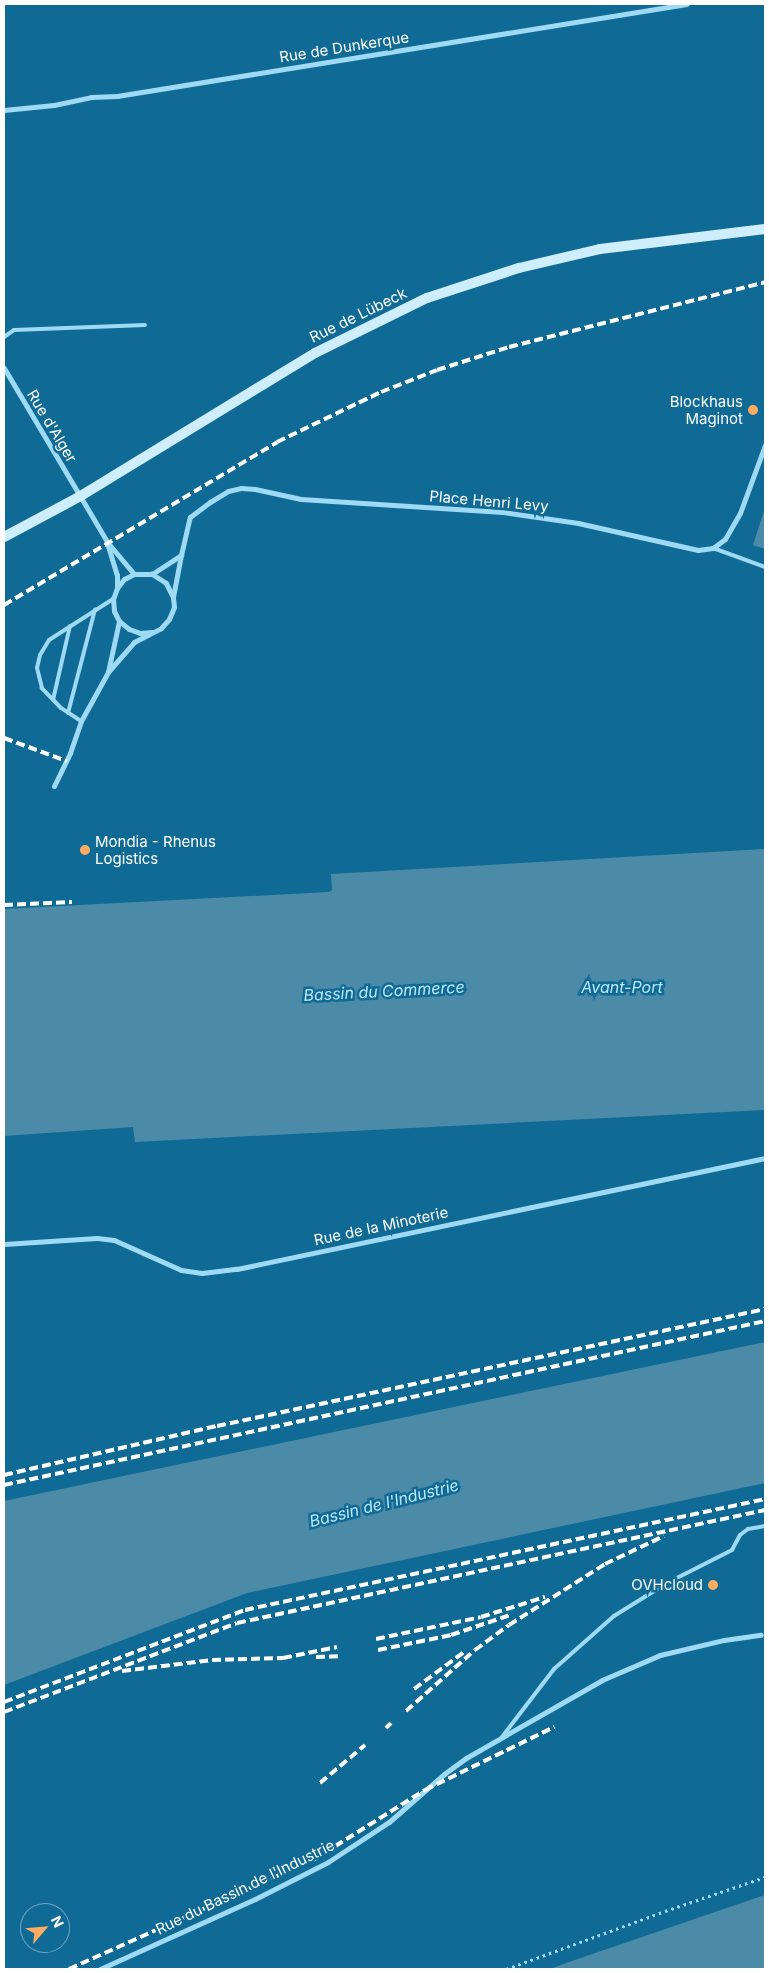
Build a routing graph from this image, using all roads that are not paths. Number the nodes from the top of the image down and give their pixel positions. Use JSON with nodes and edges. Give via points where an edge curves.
{"nodes":[{"id":1,"x":687,"y":4,"type":"edge"},
{"id":2,"x":4,"y":110,"type":"edge"},
{"id":3,"x":765,"y":229,"type":"edge"},
{"id":4,"x":146,"y":325,"type":"dead end"},
{"id":5,"x":4,"y":337,"type":"edge"},
{"id":6,"x":4,"y":368,"type":"edge"},
{"id":7,"x":765,"y":445,"type":"edge"},
{"id":8,"x":79,"y":497,"type":"junction"},
{"id":9,"x":4,"y":537,"type":"edge"},
{"id":10,"x":108,"y":543,"type":"junction"},
{"id":11,"x":713,"y":548,"type":"junction"},
{"id":12,"x":181,"y":555,"type":"junction"},
{"id":13,"x":765,"y":567,"type":"edge"},
{"id":14,"x":134,"y":574,"type":"junction"},
{"id":15,"x":152,"y":574,"type":"junction"},
{"id":16,"x":117,"y":588,"type":"junction"},
{"id":17,"x":173,"y":597,"type":"junction"},
{"id":18,"x":113,"y":599,"type":"junction"},
{"id":19,"x":95,"y":609,"type":"junction"},
{"id":20,"x":120,"y":622,"type":"junction"},
{"id":21,"x":70,"y":626,"type":"junction"},
{"id":22,"x":152,"y":632,"type":"junction"},
{"id":23,"x":108,"y":672,"type":"junction"},
{"id":24,"x":52,"y":700,"type":"junction"},
{"id":25,"x":68,"y":713,"type":"junction"},
{"id":26,"x":82,"y":721,"type":"junction"},
{"id":27,"x":54,"y":786,"type":"dead end"},
{"id":28,"x":765,"y":1158,"type":"edge"},
{"id":29,"x":4,"y":1244,"type":"edge"},
{"id":30,"x":765,"y":1526,"type":"edge"},
{"id":31,"x":763,"y":1635,"type":"edge"},
{"id":32,"x":502,"y":1737,"type":"junction"},
{"id":33,"x":100,"y":1969,"type":"edge"}],
"edges":[{"from":1,"to":2,"type":"street","name":"Rue de Dunkerque","via":[[116,96]]},
{"from":3,"to":8,"type":"main road","name":"Rue de Lübeck","via":[[600,249],[519,268],[427,298],[315,353]]},
{"from":4,"to":5,"type":"lane","via":[[14,330]]},
{"from":6,"to":8,"type":"street","name":"Rue d'Alger"},
{"from":7,"to":11,"type":"street","via":[[740,513],[724,539]]},
{"from":8,"to":9,"type":"main road","name":"Rue de Lübeck"},
{"from":8,"to":10,"type":"street","name":"Rue d'Alger"},
{"from":10,"to":14,"type":"street"},
{"from":10,"to":16,"type":"street","via":[[117,575]]},
{"from":11,"to":12,"type":"street","name":"Place Henri Levy","via":[[698,550],[578,523],[504,512],[301,498],[242,488],[210,502],[190,517]]},
{"from":11,"to":13,"type":"lane"},
{"from":12,"to":15,"type":"street"},
{"from":12,"to":17,"type":"street","name":"Place Henri Levy"},
{"from":14,"to":15,"type":"street"},
{"from":14,"to":16,"type":"street"},
{"from":15,"to":17,"type":"street","via":[[166,583]]},
{"from":16,"to":18,"type":"street"},
{"from":17,"to":22,"type":"street","via":[[174,606],[169,619]]},
{"from":18,"to":19,"type":"lane"},
{"from":18,"to":20,"type":"street","via":[[114,611]]},
{"from":19,"to":21,"type":"lane"},
{"from":19,"to":25,"type":"lane"},
{"from":20,"to":22,"type":"street","via":[[135,631]]},
{"from":20,"to":23,"type":"street"},
{"from":21,"to":24,"type":"lane"},
{"from":21,"to":24,"type":"lane","via":[[49,640],[40,655],[38,679]]},
{"from":22,"to":23,"type":"street","via":[[134,642]]},
{"from":23,"to":26,"type":"street"},
{"from":24,"to":25,"type":"lane"},
{"from":25,"to":26,"type":"lane"},
{"from":26,"to":27,"type":"street"},
{"from":28,"to":29,"type":"street","name":"Rue de la Minoterie","via":[[237,1270],[202,1273],[181,1270],[114,1240],[98,1238]]},
{"from":30,"to":32,"type":"lane","via":[[748,1529],[740,1535],[732,1550],[614,1616],[554,1669]]},
{"from":31,"to":32,"type":"street","name":"Rue du Bassin de l'Industrie","via":[[690,1648],[635,1665]]},
{"from":32,"to":33,"type":"street","name":"Rue du Bassin de l'Industrie","via":[[444,1774],[383,1826],[328,1862]]}]}
